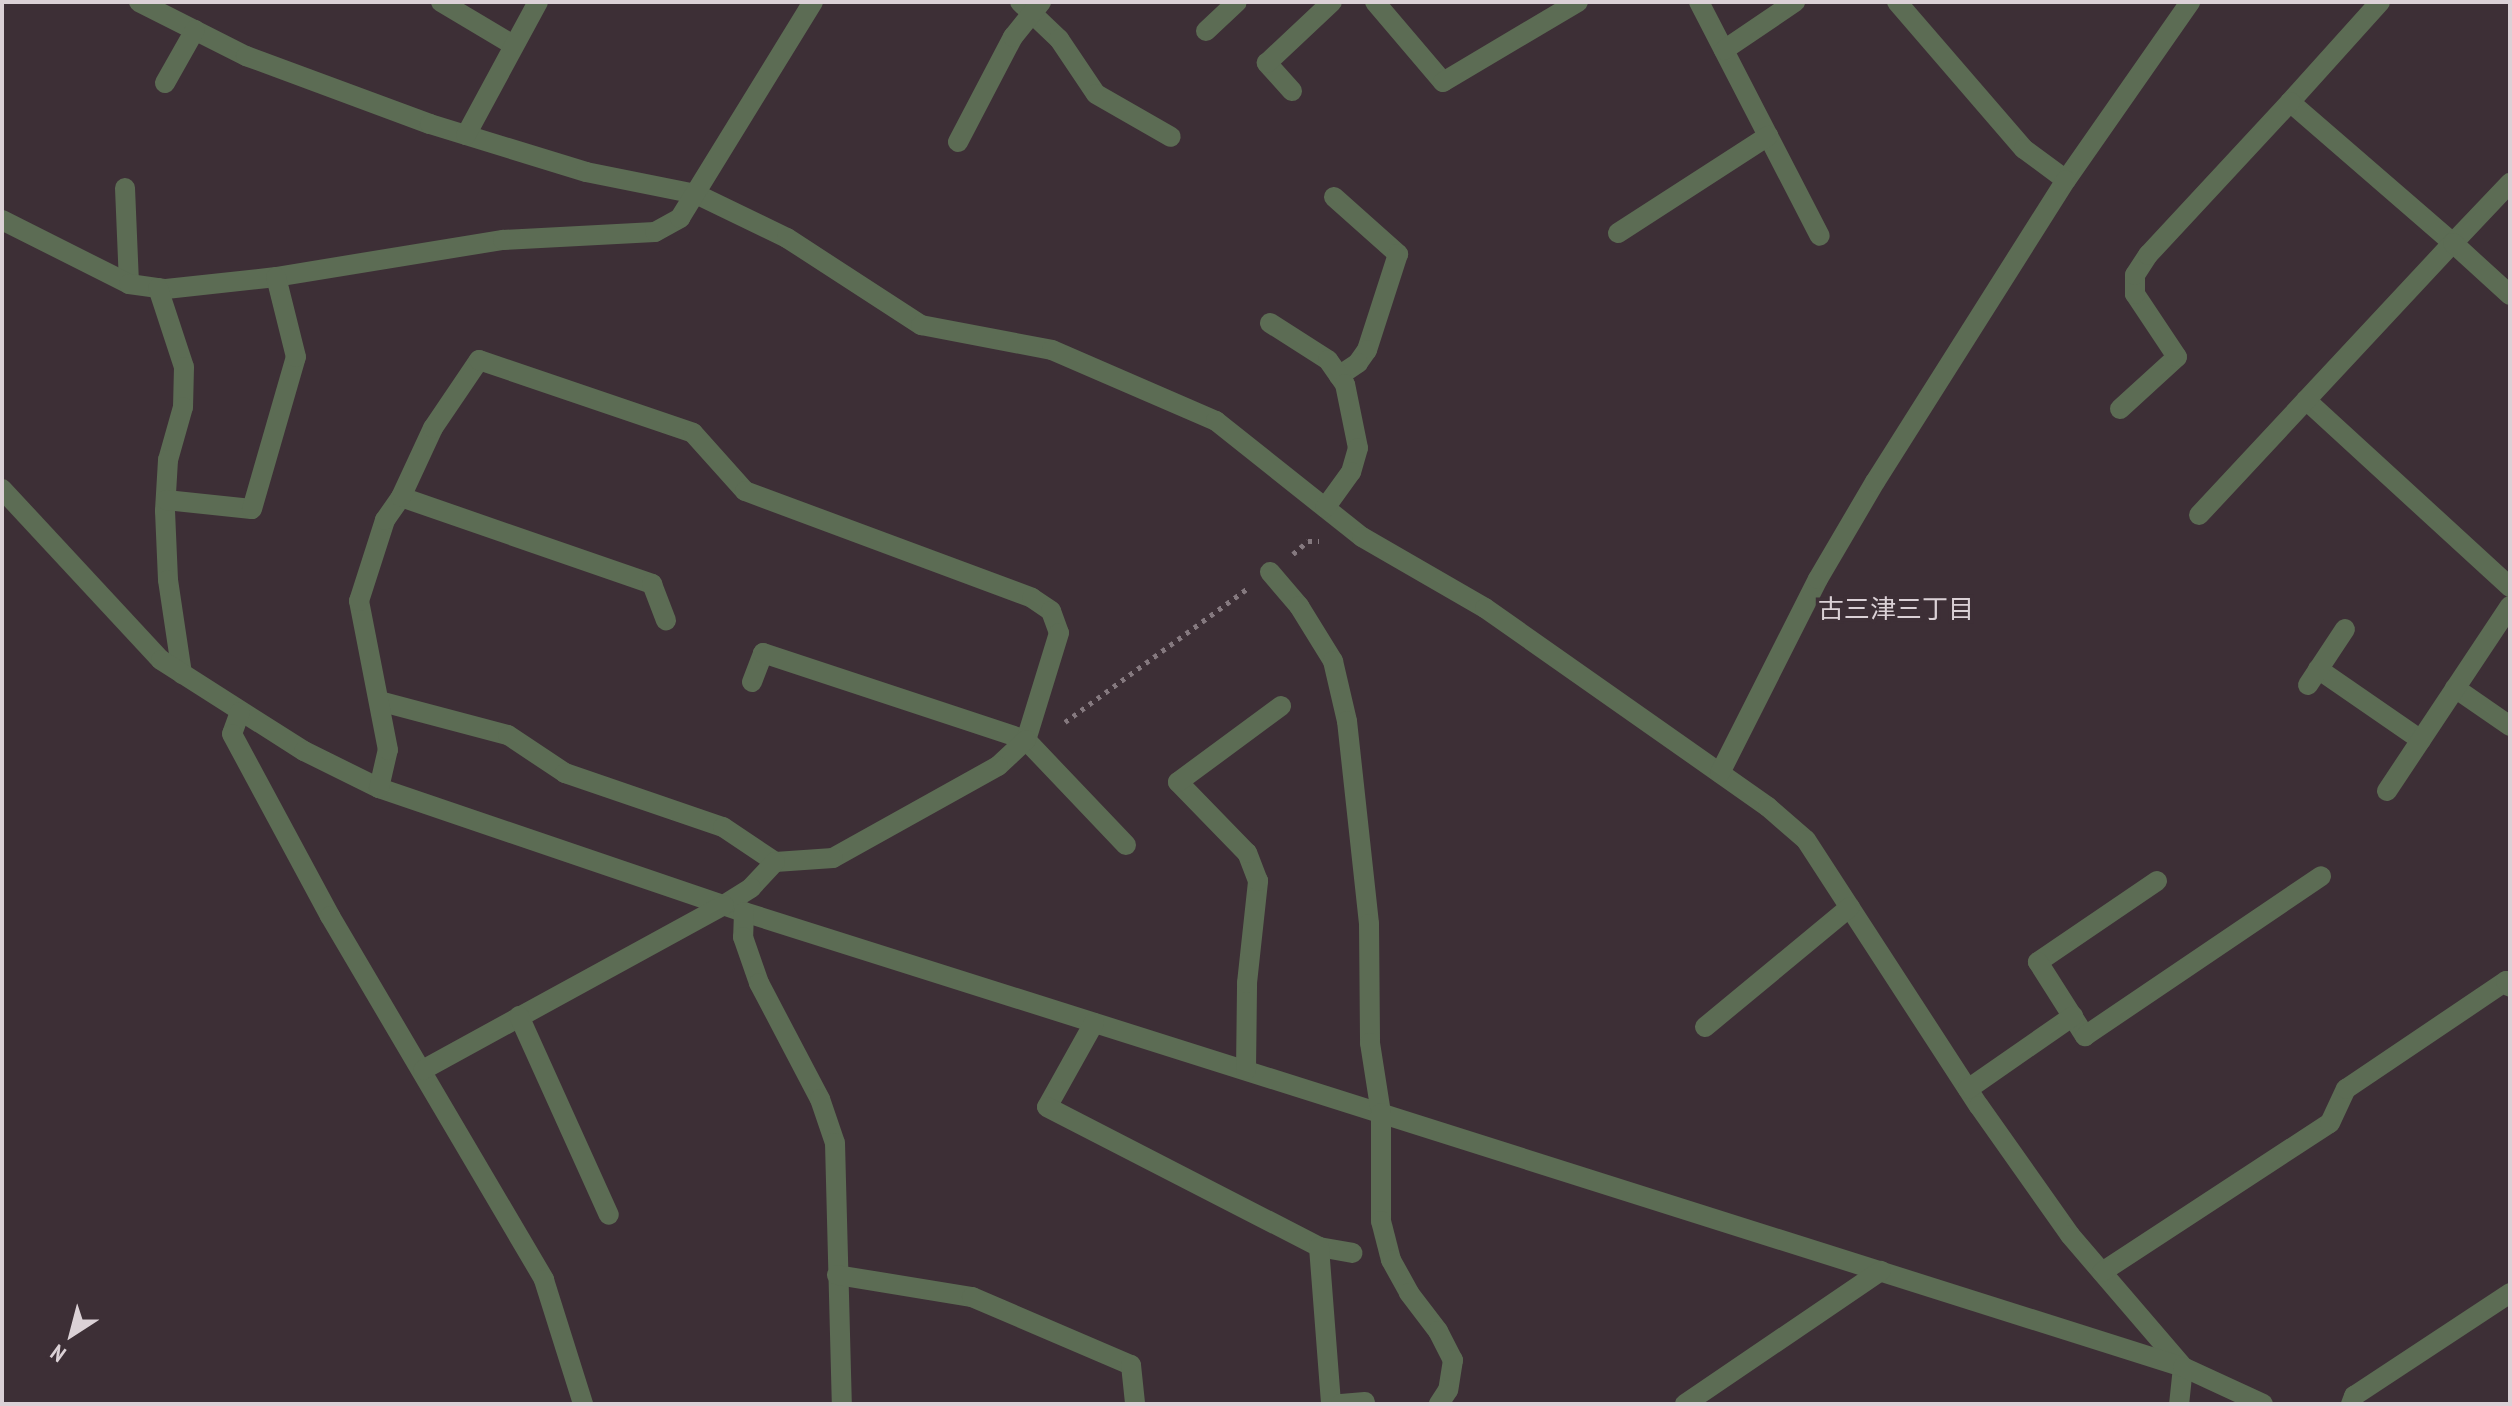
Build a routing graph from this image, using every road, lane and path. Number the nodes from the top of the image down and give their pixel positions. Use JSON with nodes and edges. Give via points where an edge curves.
{"nodes":[{"id":1,"x":139,"y":2,"type":"edge"},
{"id":2,"x":441,"y":2,"type":"edge"},
{"id":3,"x":538,"y":2,"type":"edge"},
{"id":4,"x":813,"y":2,"type":"edge"},
{"id":5,"x":1237,"y":2,"type":"edge"},
{"id":6,"x":1332,"y":2,"type":"edge"},
{"id":7,"x":1375,"y":2,"type":"edge"},
{"id":8,"x":1578,"y":2,"type":"edge"},
{"id":9,"x":1699,"y":2,"type":"edge"},
{"id":10,"x":1795,"y":2,"type":"edge"},
{"id":11,"x":2190,"y":2,"type":"edge"},
{"id":12,"x":2380,"y":2,"type":"edge"},
{"id":13,"x":1899,"y":3,"type":"edge"},
{"id":14,"x":1031,"y":5,"type":"edge"},
{"id":15,"x":195,"y":30,"type":"junction"},
{"id":16,"x":1206,"y":31,"type":"dead end"},
{"id":17,"x":513,"y":45,"type":"junction"},
{"id":18,"x":1724,"y":50,"type":"junction"},
{"id":19,"x":165,"y":83,"type":"dead end"},
{"id":20,"x":1292,"y":91,"type":"dead end"},
{"id":21,"x":2290,"y":102,"type":"junction"},
{"id":22,"x":466,"y":135,"type":"junction"},
{"id":23,"x":1768,"y":136,"type":"junction"},
{"id":24,"x":1171,"y":137,"type":"dead end"},
{"id":25,"x":958,"y":142,"type":"dead end"},
{"id":26,"x":2066,"y":180,"type":"junction"},
{"id":27,"x":2510,"y":183,"type":"edge"},
{"id":28,"x":125,"y":188,"type":"dead end"},
{"id":29,"x":696,"y":194,"type":"junction"},
{"id":30,"x":1334,"y":197,"type":"dead end"},
{"id":31,"x":2,"y":220,"type":"edge"},
{"id":32,"x":1618,"y":233,"type":"dead end"},
{"id":33,"x":1820,"y":236,"type":"dead end"},
{"id":34,"x":2453,"y":243,"type":"junction"},
{"id":35,"x":276,"y":277,"type":"junction"},
{"id":36,"x":129,"y":284,"type":"junction"},
{"id":37,"x":158,"y":288,"type":"junction"},
{"id":38,"x":2510,"y":295,"type":"edge"},
{"id":39,"x":1270,"y":323,"type":"dead end"},
{"id":40,"x":1339,"y":376,"type":"junction"},
{"id":41,"x":2306,"y":400,"type":"junction"},
{"id":42,"x":2120,"y":409,"type":"dead end"},
{"id":43,"x":2,"y":489,"type":"edge"},
{"id":44,"x":401,"y":497,"type":"junction"},
{"id":45,"x":166,"y":500,"type":"junction"},
{"id":46,"x":1325,"y":508,"type":"junction"},
{"id":47,"x":2199,"y":515,"type":"dead end"},
{"id":48,"x":1362,"y":537,"type":"junction"},
{"id":49,"x":1270,"y":572,"type":"junction"},
{"id":50,"x":2510,"y":587,"type":"edge"},
{"id":51,"x":2510,"y":606,"type":"edge"},
{"id":52,"x":666,"y":620,"type":"dead end"},
{"id":53,"x":2345,"y":629,"type":"dead end"},
{"id":54,"x":182,"y":674,"type":"junction"},
{"id":55,"x":752,"y":682,"type":"dead end"},
{"id":56,"x":2455,"y":688,"type":"junction"},
{"id":57,"x":379,"y":701,"type":"junction"},
{"id":58,"x":1281,"y":706,"type":"dead end"},
{"id":59,"x":240,"y":712,"type":"junction"},
{"id":60,"x":2510,"y":726,"type":"edge"},
{"id":61,"x":1026,"y":740,"type":"junction"},
{"id":62,"x":2421,"y":740,"type":"junction"},
{"id":63,"x":1720,"y":773,"type":"junction"},
{"id":64,"x":379,"y":788,"type":"junction"},
{"id":65,"x":2387,"y":791,"type":"dead end"},
{"id":66,"x":1126,"y":845,"type":"dead end"},
{"id":67,"x":775,"y":862,"type":"junction"},
{"id":68,"x":2321,"y":876,"type":"dead end"},
{"id":69,"x":2157,"y":881,"type":"dead end"},
{"id":70,"x":1850,"y":907,"type":"junction"},
{"id":71,"x":734,"y":909,"type":"junction"},
{"id":72,"x":2510,"y":987,"type":"edge"},
{"id":73,"x":519,"y":1016,"type":"junction"},
{"id":74,"x":2073,"y":1016,"type":"junction"},
{"id":75,"x":1094,"y":1023,"type":"junction"},
{"id":76,"x":1705,"y":1027,"type":"dead end"},
{"id":77,"x":423,"y":1070,"type":"junction"},
{"id":78,"x":1246,"y":1070,"type":"junction"},
{"id":79,"x":1968,"y":1089,"type":"junction"},
{"id":80,"x":1381,"y":1113,"type":"junction"},
{"id":81,"x":609,"y":1215,"type":"dead end"},
{"id":82,"x":1319,"y":1247,"type":"junction"},
{"id":83,"x":1352,"y":1253,"type":"dead end"},
{"id":84,"x":1881,"y":1271,"type":"junction"},
{"id":85,"x":2102,"y":1272,"type":"junction"},
{"id":86,"x":837,"y":1275,"type":"junction"},
{"id":87,"x":2510,"y":1293,"type":"edge"},
{"id":88,"x":2183,"y":1367,"type":"junction"},
{"id":89,"x":1365,"y":1402,"type":"dead end"},
{"id":90,"x":583,"y":1404,"type":"edge"},
{"id":91,"x":842,"y":1404,"type":"edge"},
{"id":92,"x":1135,"y":1404,"type":"edge"},
{"id":93,"x":1331,"y":1404,"type":"edge"},
{"id":94,"x":1341,"y":1404,"type":"edge"},
{"id":95,"x":1439,"y":1404,"type":"edge"},
{"id":96,"x":1685,"y":1404,"type":"edge"},
{"id":97,"x":2179,"y":1404,"type":"edge"},
{"id":98,"x":2263,"y":1404,"type":"edge"},
{"id":99,"x":2351,"y":1404,"type":"edge"}],
"edges":[{"from":1,"to":15,"type":"street"},
{"from":2,"to":17,"type":"street"},
{"from":3,"to":17,"type":"street"},
{"from":4,"to":29,"type":"street"},
{"from":5,"to":16,"type":"street"},
{"from":6,"to":20,"type":"street","via":[[1267,63]]},
{"from":7,"to":8,"type":"street","via":[[1443,82]]},
{"from":9,"to":18,"type":"street"},
{"from":10,"to":18,"type":"street"},
{"from":11,"to":26,"type":"street"},
{"from":12,"to":21,"type":"street"},
{"from":13,"to":26,"type":"street","via":[[2024,149]]},
{"from":14,"to":24,"type":"street","via":[[1096,94]]},
{"from":14,"to":25,"type":"street"},
{"from":15,"to":19,"type":"street"},
{"from":15,"to":22,"type":"street","via":[[246,56]]},
{"from":17,"to":22,"type":"street"},
{"from":18,"to":23,"type":"street"},
{"from":21,"to":34,"type":"street"},
{"from":21,"to":42,"type":"street","via":[[2135,275],[2135,294],[2177,357]]},
{"from":22,"to":29,"type":"street","via":[[586,172]]},
{"from":23,"to":32,"type":"street"},
{"from":23,"to":33,"type":"street"},
{"from":26,"to":63,"type":"street","via":[[1818,579]]},
{"from":27,"to":34,"type":"street"},
{"from":28,"to":36,"type":"street"},
{"from":29,"to":35,"type":"street","via":[[680,218],[655,232],[503,240]]},
{"from":29,"to":46,"type":"street","via":[[787,238],[921,325],[1052,350],[1216,421]]},
{"from":30,"to":40,"type":"street","via":[[1398,254],[1367,350]]},
{"from":31,"to":36,"type":"street"},
{"from":34,"to":38,"type":"street"},
{"from":34,"to":41,"type":"street"},
{"from":35,"to":37,"type":"street"},
{"from":35,"to":45,"type":"street","via":[[296,357],[252,509]]},
{"from":36,"to":37,"type":"street"},
{"from":37,"to":45,"type":"street","via":[[184,367],[183,407],[168,460]]},
{"from":39,"to":40,"type":"street","via":[[1328,360]]},
{"from":40,"to":46,"type":"street","via":[[1358,448],[1351,472]]},
{"from":41,"to":47,"type":"street"},
{"from":41,"to":50,"type":"street"},
{"from":43,"to":54,"type":"street","via":[[161,660]]},
{"from":44,"to":52,"type":"street","via":[[652,584]]},
{"from":44,"to":57,"type":"street","via":[[385,520],[359,601]]},
{"from":44,"to":61,"type":"street","via":[[433,428],[479,360],[693,433],[745,491],[1032,598],[1051,611],[1059,633]]},
{"from":45,"to":54,"type":"street","via":[[168,580]]},
{"from":46,"to":48,"type":"street"},
{"from":48,"to":49,"type":"path","via":[[1308,541]]},
{"from":48,"to":63,"type":"street","via":[[1485,608]]},
{"from":49,"to":61,"type":"path","via":[[1040,741]]},
{"from":49,"to":80,"type":"street","via":[[1299,606],[1333,661],[1347,721],[1369,924],[1370,1043]]},
{"from":51,"to":56,"type":"street"},
{"from":53,"to":62,"type":"street","via":[[2313,677]]},
{"from":54,"to":59,"type":"street"},
{"from":55,"to":61,"type":"street","via":[[763,653]]},
{"from":56,"to":60,"type":"street"},
{"from":56,"to":62,"type":"street"},
{"from":57,"to":64,"type":"street","via":[[388,750]]},
{"from":57,"to":67,"type":"street","via":[[508,735],[565,773],[723,827]]},
{"from":58,"to":78,"type":"street","via":[[1178,782],[1247,853],[1258,881],[1247,983]]},
{"from":59,"to":64,"type":"street"},
{"from":59,"to":77,"type":"street","via":[[232,734],[337,929]]},
{"from":61,"to":66,"type":"street"},
{"from":61,"to":67,"type":"street","via":[[998,766],[833,858]]},
{"from":62,"to":65,"type":"street"},
{"from":63,"to":70,"type":"street","via":[[1806,840]]},
{"from":64,"to":71,"type":"street"},
{"from":67,"to":71,"type":"street"},
{"from":68,"to":74,"type":"street","via":[[2085,1036]]},
{"from":69,"to":74,"type":"street","via":[[2038,962]]},
{"from":70,"to":76,"type":"street"},
{"from":70,"to":79,"type":"street"},
{"from":71,"to":73,"type":"street"},
{"from":71,"to":75,"type":"street"},
{"from":71,"to":86,"type":"street","via":[[759,983],[820,1099],[835,1143]]},
{"from":72,"to":85,"type":"street","via":[[2506,981],[2346,1089],[2330,1123]]},
{"from":73,"to":77,"type":"street"},
{"from":73,"to":81,"type":"street"},
{"from":74,"to":79,"type":"street"},
{"from":75,"to":78,"type":"street"},
{"from":75,"to":82,"type":"street","via":[[1047,1107]]},
{"from":77,"to":90,"type":"street","via":[[544,1280]]},
{"from":78,"to":80,"type":"street"},
{"from":79,"to":85,"type":"street"},
{"from":80,"to":84,"type":"street"},
{"from":80,"to":95,"type":"street","via":[[1381,1221],[1391,1260],[1453,1360],[1448,1390]]},
{"from":82,"to":83,"type":"street"},
{"from":82,"to":93,"type":"street"},
{"from":84,"to":88,"type":"street"},
{"from":84,"to":96,"type":"street"},
{"from":85,"to":88,"type":"street"},
{"from":86,"to":91,"type":"street"},
{"from":86,"to":92,"type":"street","via":[[972,1297],[1131,1365]]},
{"from":87,"to":99,"type":"street","via":[[2354,1396]]},
{"from":88,"to":97,"type":"street"},
{"from":88,"to":98,"type":"street"},
{"from":89,"to":94,"type":"street"}]}
